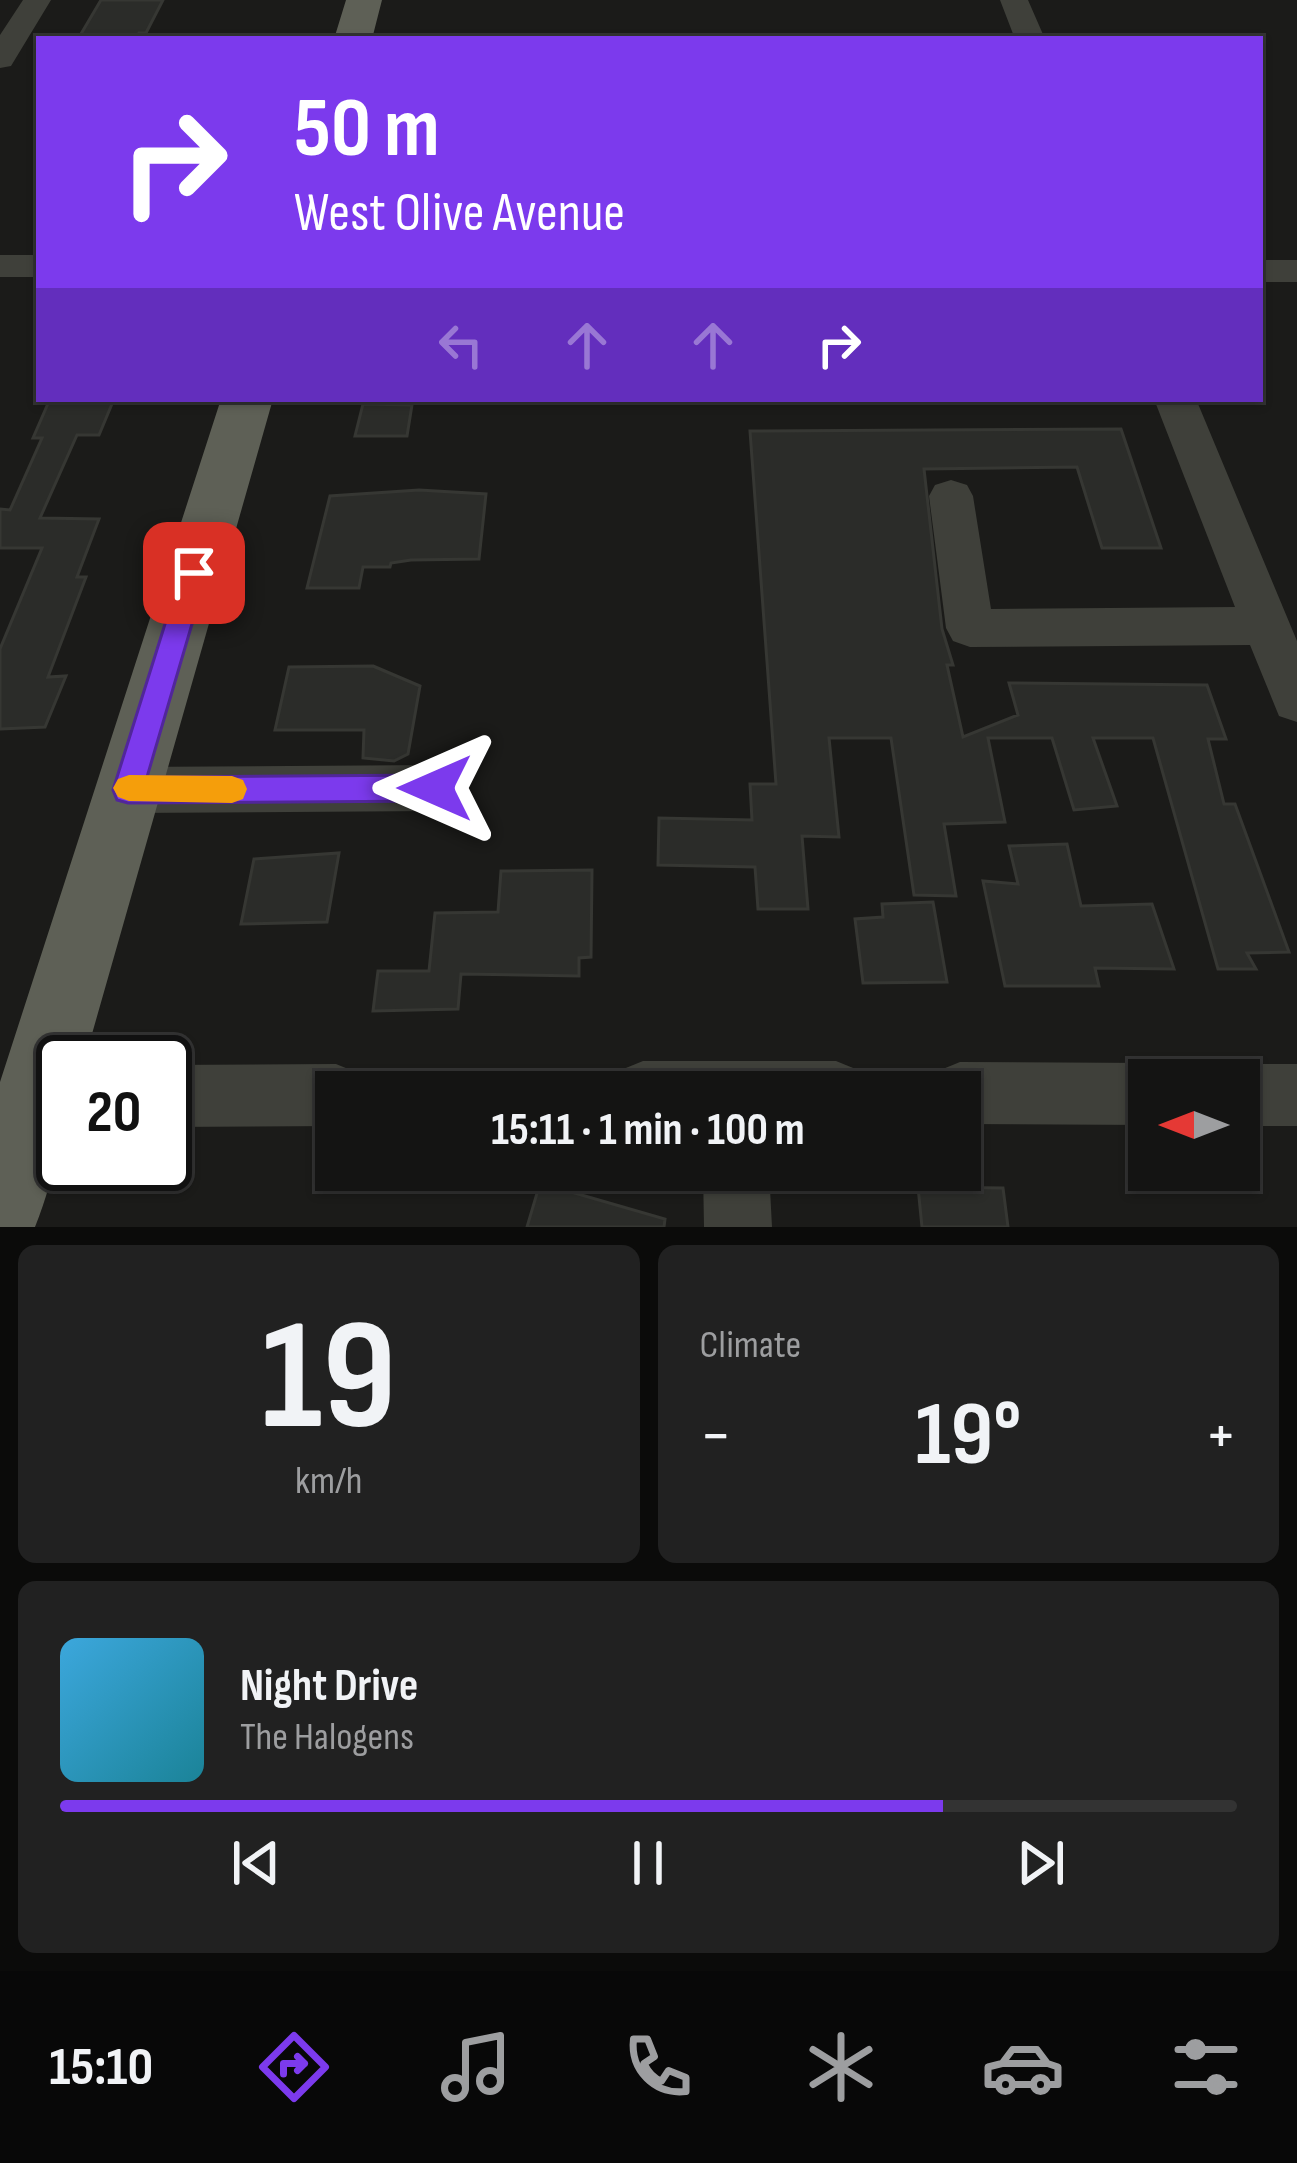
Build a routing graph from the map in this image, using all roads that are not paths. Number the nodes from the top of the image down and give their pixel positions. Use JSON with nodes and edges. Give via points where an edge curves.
{"nodes":[{"id":1,"x":37,"y":0,"type":"edge"},
{"id":2,"x":364,"y":0,"type":"edge"},
{"id":3,"x":1014,"y":0,"type":"edge"},
{"id":4,"x":354,"y":36,"type":"edge"},
{"id":5,"x":1029,"y":36,"type":"edge"},
{"id":6,"x":0,"y":59,"type":"edge"},
{"id":7,"x":0,"y":266,"type":"edge"},
{"id":8,"x":36,"y":266,"type":"edge"},
{"id":9,"x":1263,"y":271,"type":"edge"},
{"id":10,"x":1297,"y":271,"type":"edge"},
{"id":11,"x":246,"y":402,"type":"edge"},
{"id":12,"x":1176,"y":402,"type":"edge"},
{"id":13,"x":951,"y":496,"type":"dead end"},
{"id":14,"x":1267,"y":626,"type":"junction"},
{"id":15,"x":1297,"y":701,"type":"edge"},
{"id":16,"x":435,"y":788,"type":"dead end"},
{"id":17,"x":128,"y":790,"type":"junction"},
{"id":18,"x":64,"y":1035,"type":"edge"},
{"id":19,"x":981,"y":1093,"type":"edge"},
{"id":20,"x":315,"y":1094,"type":"edge"},
{"id":21,"x":1128,"y":1094,"type":"edge"},
{"id":22,"x":1260,"y":1095,"type":"edge"},
{"id":23,"x":1297,"y":1095,"type":"edge"},
{"id":24,"x":192,"y":1096,"type":"edge"},
{"id":25,"x":36,"y":1125,"type":"edge"},
{"id":26,"x":737,"y":1191,"type":"edge"},
{"id":27,"x":0,"y":1210,"type":"edge"},
{"id":28,"x":738,"y":1227,"type":"edge"}],
"edges":[{"from":1,"to":6,"type":"street"},
{"from":2,"to":4,"type":"main road"},
{"from":3,"to":5,"type":"street"},
{"from":7,"to":8,"type":"street"},
{"from":9,"to":10,"type":"street"},
{"from":11,"to":17,"type":"main road"},
{"from":12,"to":14,"type":"street"},
{"from":13,"to":14,"type":"street","via":[[970,628]]},
{"from":14,"to":15,"type":"street"},
{"from":16,"to":17,"type":"street"},
{"from":17,"to":18,"type":"main road"},
{"from":19,"to":21,"type":"street"},
{"from":20,"to":24,"type":"street"},
{"from":22,"to":23,"type":"street"},
{"from":25,"to":27,"type":"main road"},
{"from":26,"to":28,"type":"street"}]}
